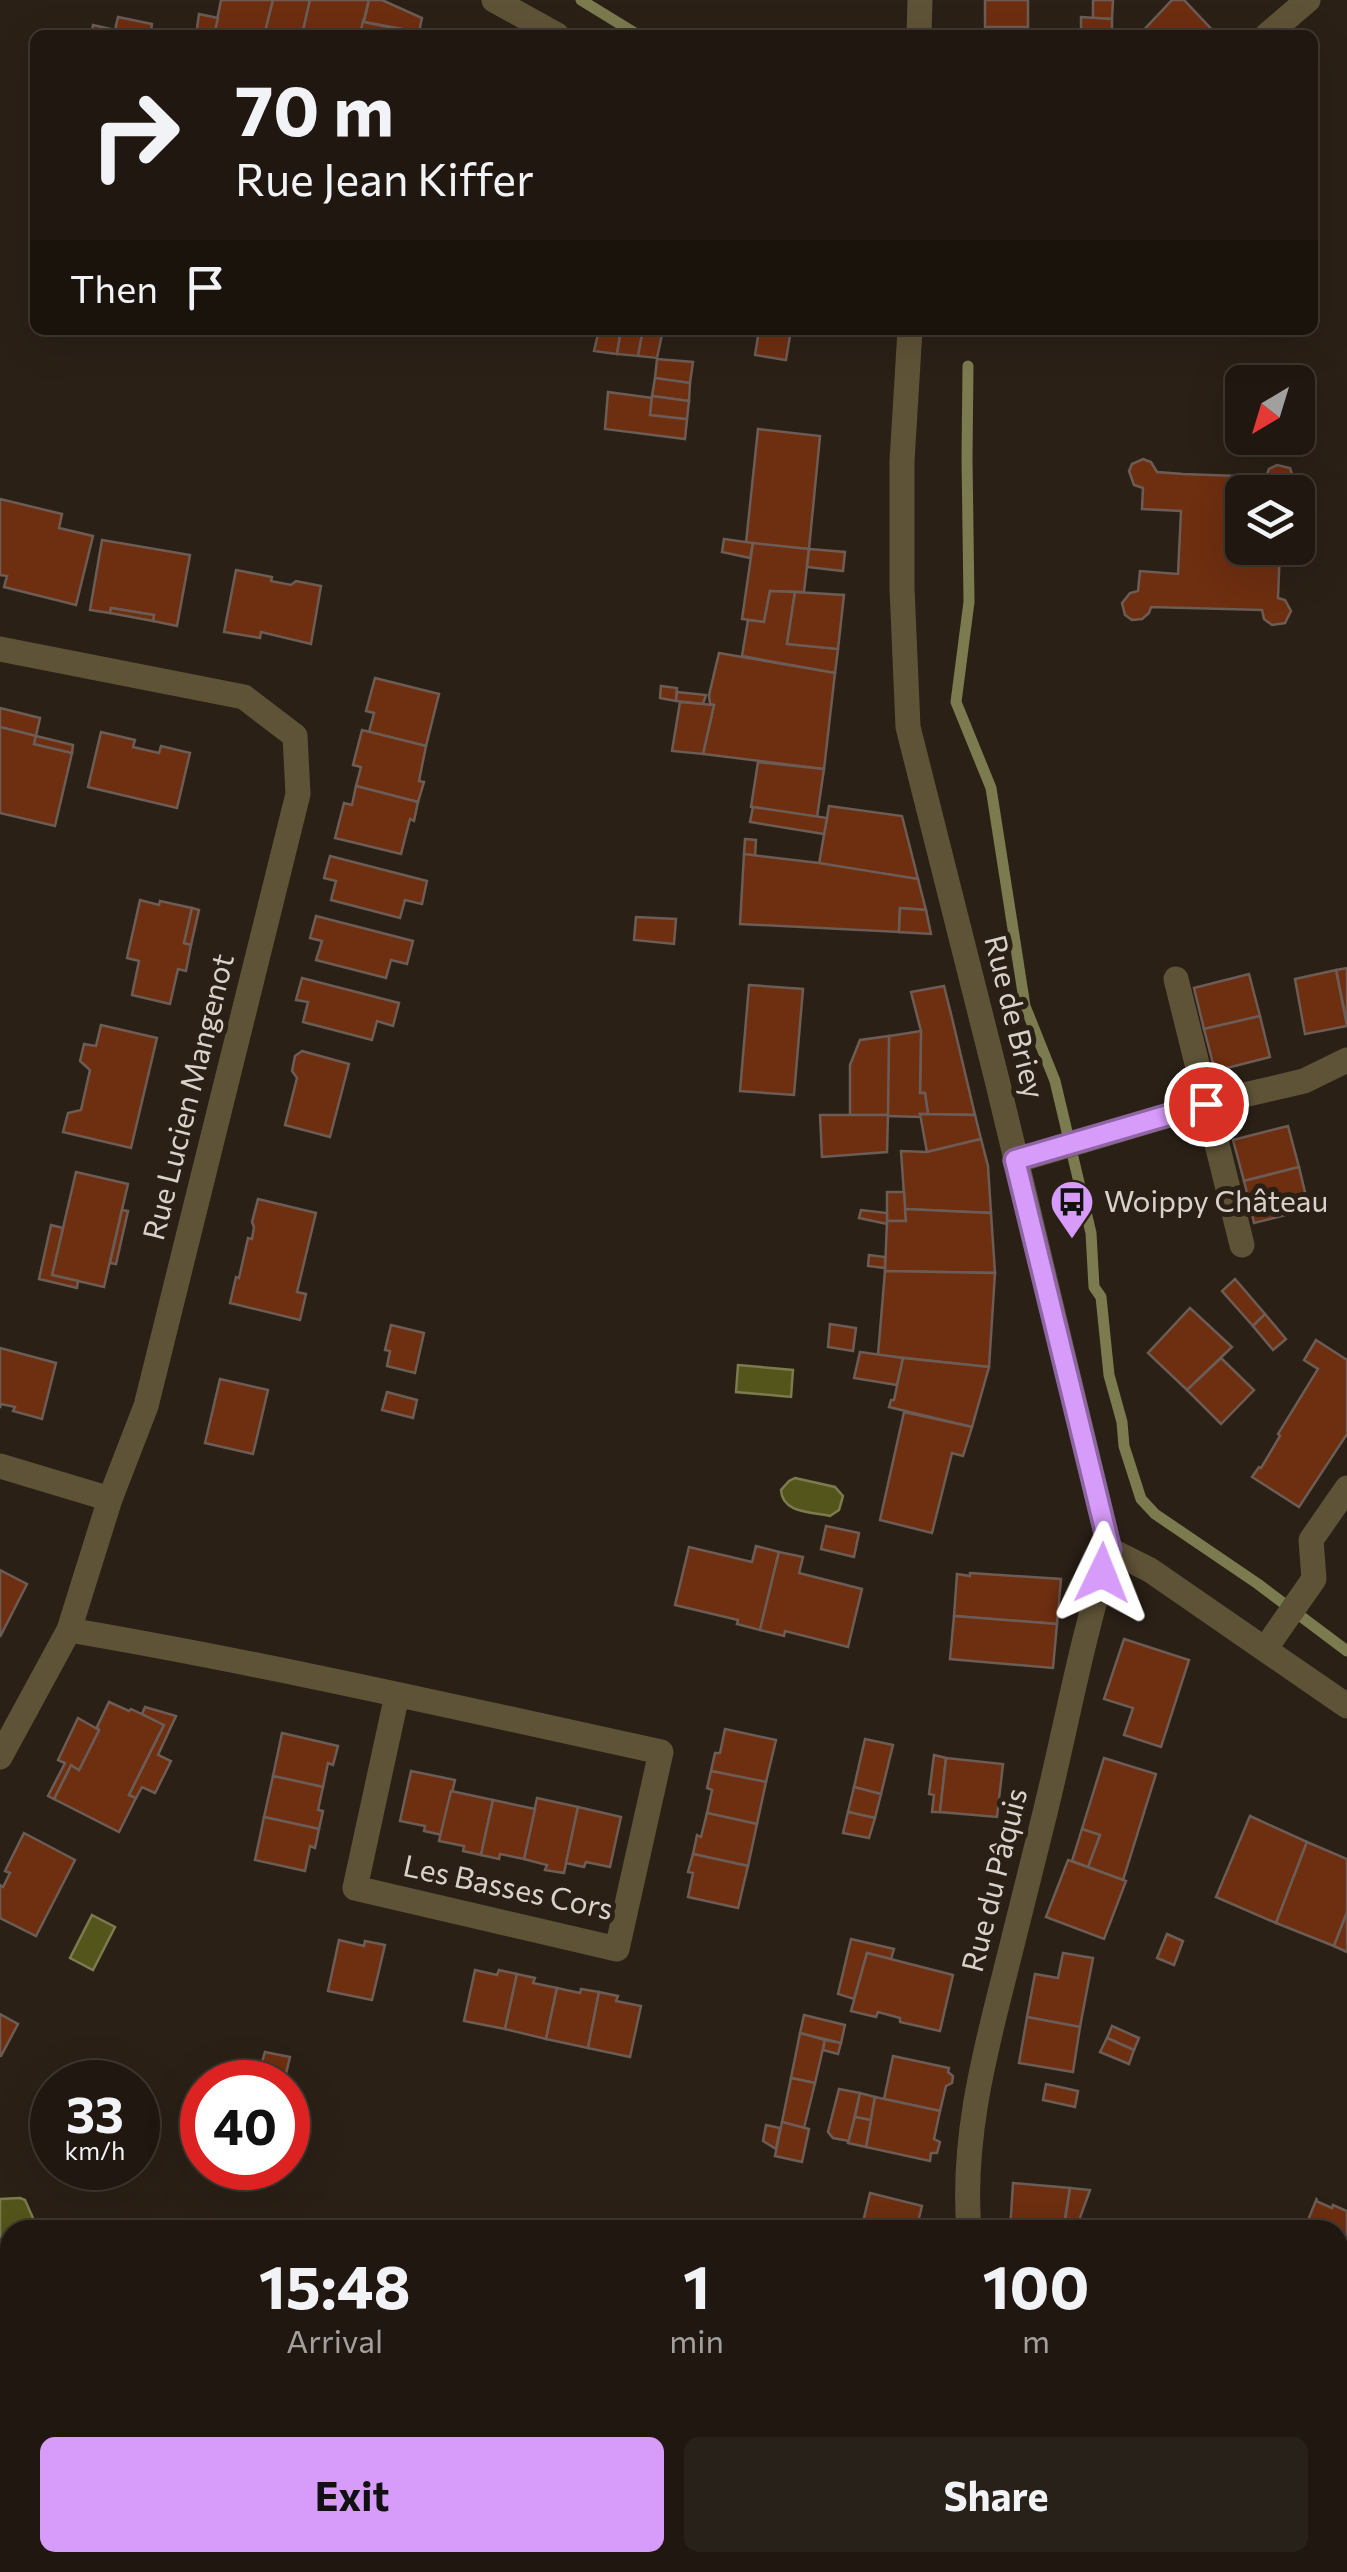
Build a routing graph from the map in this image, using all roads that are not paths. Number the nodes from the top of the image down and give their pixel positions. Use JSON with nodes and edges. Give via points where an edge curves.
{"nodes":[{"id":1,"x":494,"y":0,"type":"edge"},
{"id":2,"x":920,"y":0,"type":"edge"},
{"id":3,"x":1308,"y":0,"type":"edge"},
{"id":4,"x":548,"y":30,"type":"edge"},
{"id":5,"x":919,"y":30,"type":"edge"},
{"id":6,"x":1273,"y":30,"type":"edge"},
{"id":7,"x":910,"y":335,"type":"edge"},
{"id":8,"x":0,"y":650,"type":"edge"},
{"id":9,"x":1176,"y":978,"type":"dead end"},
{"id":10,"x":1347,"y":1060,"type":"edge"},
{"id":11,"x":1206,"y":1104,"type":"junction"},
{"id":12,"x":1015,"y":1160,"type":"junction"},
{"id":13,"x":1242,"y":1244,"type":"dead end"},
{"id":14,"x":0,"y":1466,"type":"edge"},
{"id":15,"x":1347,"y":1488,"type":"edge"},
{"id":16,"x":110,"y":1499,"type":"junction"},
{"id":17,"x":1110,"y":1550,"type":"junction"},
{"id":18,"x":69,"y":1630,"type":"junction"},
{"id":19,"x":1265,"y":1649,"type":"junction"},
{"id":20,"x":397,"y":1695,"type":"junction"},
{"id":21,"x":1347,"y":1706,"type":"edge"},
{"id":22,"x":0,"y":1757,"type":"edge"},
{"id":23,"x":968,"y":2220,"type":"edge"}],
"edges":[{"from":1,"to":4,"type":"street"},
{"from":2,"to":5,"type":"street"},
{"from":3,"to":6,"type":"street"},
{"from":7,"to":12,"type":"street","name":"Rue de Briey","via":[[902,460],[908,727]]},
{"from":8,"to":16,"type":"street","name":"Rue Lucien Mangenot","via":[[244,698],[295,736],[298,794],[146,1406]]},
{"from":9,"to":11,"type":"street"},
{"from":10,"to":11,"type":"street","via":[[1304,1081]]},
{"from":11,"to":12,"type":"street"},
{"from":11,"to":13,"type":"street"},
{"from":12,"to":17,"type":"street","name":"Rue de Briey"},
{"from":14,"to":16,"type":"street"},
{"from":15,"to":19,"type":"street","via":[[1311,1540],[1314,1579]]},
{"from":16,"to":18,"type":"street","name":"Rue Lucien Mangenot"},
{"from":17,"to":19,"type":"street"},
{"from":17,"to":23,"type":"street","name":"Rue du Pâquis","via":[[986,2046],[969,2143]]},
{"from":18,"to":20,"type":"street","name":"Les Basses Cors"},
{"from":18,"to":22,"type":"street","name":"Rue Lucien Mangenot"},
{"from":19,"to":21,"type":"street"},
{"from":20,"to":20,"type":"street","name":"Les Basses Cors","via":[[662,1752],[617,1949],[355,1888]]}]}
